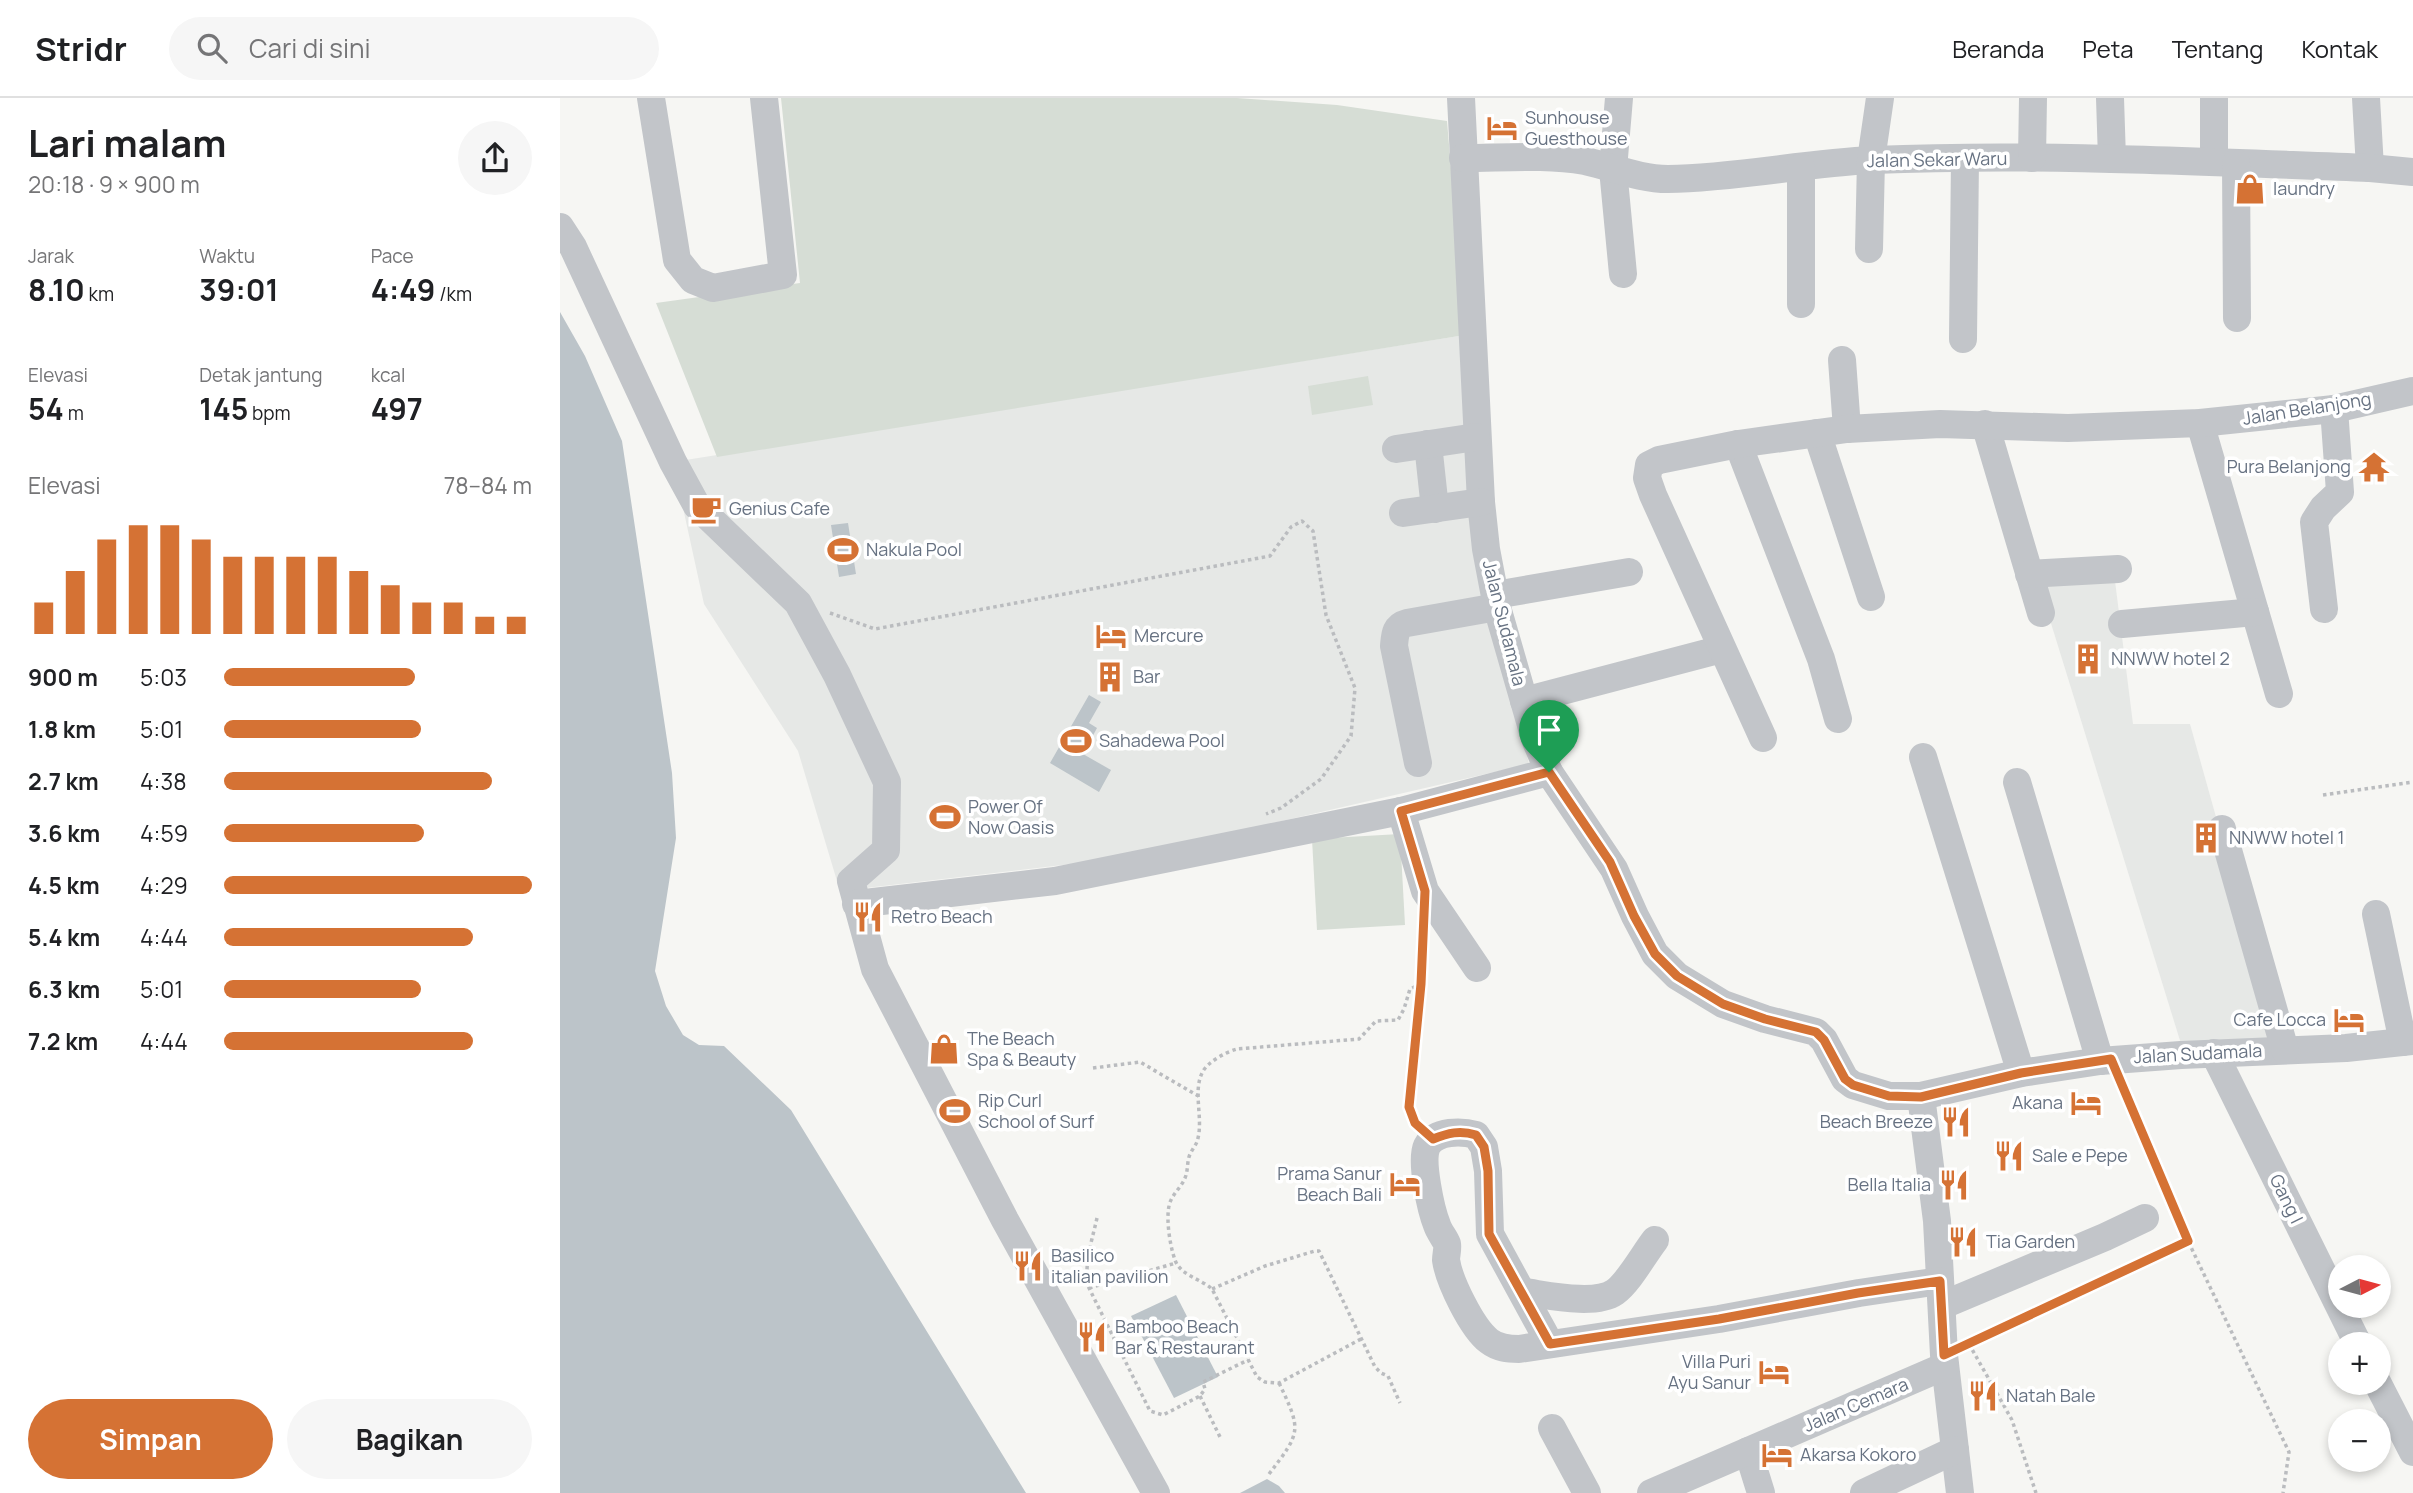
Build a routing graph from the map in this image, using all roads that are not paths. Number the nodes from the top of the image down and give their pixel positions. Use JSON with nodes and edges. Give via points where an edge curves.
{"nodes":[{"id":1,"x":652,"y":98,"type":"edge"},
{"id":2,"x":764,"y":98,"type":"edge"},
{"id":3,"x":1461,"y":98,"type":"edge"},
{"id":4,"x":1619,"y":98,"type":"edge"},
{"id":5,"x":1880,"y":98,"type":"edge"},
{"id":6,"x":2034,"y":98,"type":"edge"},
{"id":7,"x":2110,"y":98,"type":"edge"},
{"id":8,"x":2214,"y":98,"type":"edge"},
{"id":9,"x":2366,"y":98,"type":"edge"},
{"id":10,"x":1463,"y":158,"type":"junction"},
{"id":11,"x":2032,"y":158,"type":"junction"},
{"id":12,"x":1965,"y":159,"type":"junction"},
{"id":13,"x":2112,"y":159,"type":"junction"},
{"id":14,"x":1871,"y":160,"type":"junction"},
{"id":15,"x":2225,"y":163,"type":"junction"},
{"id":16,"x":1801,"y":168,"type":"junction"},
{"id":17,"x":2370,"y":168,"type":"junction"},
{"id":18,"x":1613,"y":169,"type":"junction"},
{"id":19,"x":2413,"y":172,"type":"edge"},
{"id":20,"x":560,"y":227,"type":"edge"},
{"id":21,"x":1869,"y":249,"type":"dead end"},
{"id":22,"x":1623,"y":274,"type":"dead end"},
{"id":23,"x":1801,"y":304,"type":"dead end"},
{"id":24,"x":2237,"y":318,"type":"dead end"},
{"id":25,"x":1963,"y":339,"type":"dead end"},
{"id":26,"x":1842,"y":360,"type":"dead end"},
{"id":27,"x":2413,"y":391,"type":"edge"},
{"id":28,"x":2334,"y":409,"type":"junction"},
{"id":29,"x":2200,"y":423,"type":"junction"},
{"id":30,"x":1985,"y":424,"type":"junction"},
{"id":31,"x":1847,"y":429,"type":"junction"},
{"id":32,"x":1817,"y":433,"type":"junction"},
{"id":33,"x":1476,"y":437,"type":"junction"},
{"id":34,"x":1428,"y":444,"type":"junction"},
{"id":35,"x":1738,"y":444,"type":"junction"},
{"id":36,"x":1396,"y":449,"type":"dead end"},
{"id":37,"x":1481,"y":502,"type":"junction"},
{"id":38,"x":1436,"y":509,"type":"junction"},
{"id":39,"x":1403,"y":513,"type":"dead end"},
{"id":40,"x":2118,"y":569,"type":"dead end"},
{"id":41,"x":1629,"y":572,"type":"dead end"},
{"id":42,"x":2029,"y":574,"type":"junction"},
{"id":43,"x":1871,"y":597,"type":"dead end"},
{"id":44,"x":1496,"y":601,"type":"junction"},
{"id":45,"x":2324,"y":609,"type":"dead end"},
{"id":46,"x":2255,"y":612,"type":"junction"},
{"id":47,"x":2041,"y":613,"type":"dead end"},
{"id":48,"x":2122,"y":624,"type":"dead end"},
{"id":49,"x":1723,"y":649,"type":"junction"},
{"id":50,"x":2279,"y":694,"type":"dead end"},
{"id":51,"x":1524,"y":701,"type":"junction"},
{"id":52,"x":1838,"y":719,"type":"dead end"},
{"id":53,"x":1763,"y":738,"type":"dead end"},
{"id":54,"x":1923,"y":757,"type":"dead end"},
{"id":55,"x":1418,"y":763,"type":"dead end"},
{"id":56,"x":1549,"y":772,"type":"junction"},
{"id":57,"x":2017,"y":782,"type":"dead end"},
{"id":58,"x":1401,"y":811,"type":"junction"},
{"id":59,"x":2222,"y":828,"type":"dead end"},
{"id":60,"x":856,"y":904,"type":"junction"},
{"id":61,"x":2376,"y":914,"type":"dead end"},
{"id":62,"x":1477,"y":968,"type":"dead end"},
{"id":63,"x":2408,"y":1042,"type":"edge"},
{"id":64,"x":2285,"y":1050,"type":"junction"},
{"id":65,"x":2214,"y":1053,"type":"junction"},
{"id":66,"x":2105,"y":1060,"type":"junction"},
{"id":67,"x":2021,"y":1073,"type":"junction"},
{"id":68,"x":1921,"y":1097,"type":"junction"},
{"id":69,"x":2145,"y":1218,"type":"dead end"},
{"id":70,"x":1489,"y":1234,"type":"junction"},
{"id":71,"x":1655,"y":1240,"type":"dead end"},
{"id":72,"x":1447,"y":1244,"type":"junction"},
{"id":73,"x":1524,"y":1292,"type":"junction"},
{"id":74,"x":1942,"y":1293,"type":"junction"},
{"id":75,"x":2352,"y":1332,"type":"edge"},
{"id":76,"x":1550,"y":1344,"type":"junction"},
{"id":77,"x":1944,"y":1361,"type":"junction"},
{"id":78,"x":2384,"y":1395,"type":"edge"},
{"id":79,"x":1552,"y":1428,"type":"dead end"},
{"id":80,"x":1955,"y":1450,"type":"junction"},
{"id":81,"x":1748,"y":1451,"type":"junction"},
{"id":82,"x":2413,"y":1452,"type":"edge"},
{"id":83,"x":1156,"y":1493,"type":"edge"},
{"id":84,"x":1587,"y":1493,"type":"edge"},
{"id":85,"x":1651,"y":1493,"type":"edge"},
{"id":86,"x":1761,"y":1493,"type":"edge"},
{"id":87,"x":1864,"y":1493,"type":"edge"},
{"id":88,"x":1960,"y":1493,"type":"edge"}],
"edges":[{"from":1,"to":2,"type":"street","via":[[677,260],[693,280],[713,288],[783,275]]},
{"from":3,"to":10,"type":"street","name":"Jalan Sudamala"},
{"from":4,"to":18,"type":"street"},
{"from":5,"to":14,"type":"street"},
{"from":6,"to":11,"type":"street"},
{"from":7,"to":13,"type":"street"},
{"from":8,"to":15,"type":"street"},
{"from":9,"to":17,"type":"street"},
{"from":10,"to":18,"type":"street","name":"Jalan Sekar Waru","via":[[1546,158]]},
{"from":10,"to":33,"type":"street","name":"Jalan Sudamala"},
{"from":11,"to":12,"type":"street","name":"Jalan Sekar Waru"},
{"from":11,"to":13,"type":"street","name":"Jalan Sekar Waru"},
{"from":12,"to":14,"type":"street","name":"Jalan Sekar Waru"},
{"from":12,"to":25,"type":"street"},
{"from":13,"to":15,"type":"street","name":"Jalan Sekar Waru"},
{"from":14,"to":16,"type":"street","name":"Jalan Sekar Waru"},
{"from":14,"to":21,"type":"street"},
{"from":15,"to":17,"type":"street","name":"Jalan Sekar Waru"},
{"from":15,"to":24,"type":"street"},
{"from":16,"to":18,"type":"street","name":"Jalan Sekar Waru","via":[[1664,179]]},
{"from":16,"to":23,"type":"street"},
{"from":17,"to":19,"type":"street","name":"Jalan Sekar Waru"},
{"from":18,"to":22,"type":"street"},
{"from":20,"to":60,"type":"street","via":[[697,506],[798,603],[887,782],[886,850],[851,881]]},
{"from":26,"to":31,"type":"street"},
{"from":27,"to":28,"type":"street","name":"Jalan Belanjong"},
{"from":28,"to":29,"type":"street","name":"Jalan Belanjong"},
{"from":28,"to":45,"type":"street","via":[[2340,492],[2314,522]]},
{"from":29,"to":30,"type":"street","name":"Jalan Belanjong","via":[[2068,428]]},
{"from":29,"to":46,"type":"street"},
{"from":30,"to":31,"type":"street","name":"Jalan Belanjong"},
{"from":30,"to":42,"type":"street"},
{"from":31,"to":32,"type":"street","name":"Jalan Belanjong"},
{"from":32,"to":35,"type":"street","name":"Jalan Belanjong"},
{"from":32,"to":43,"type":"street"},
{"from":33,"to":34,"type":"street"},
{"from":33,"to":37,"type":"street","name":"Jalan Sudamala"},
{"from":34,"to":36,"type":"street"},
{"from":34,"to":38,"type":"street"},
{"from":35,"to":49,"type":"street","name":"Jalan Belanjong","via":[[1659,460],[1646,472]]},
{"from":35,"to":52,"type":"street","via":[[1821,660]]},
{"from":37,"to":38,"type":"street"},
{"from":37,"to":44,"type":"street","name":"Jalan Sudamala"},
{"from":38,"to":39,"type":"street"},
{"from":40,"to":42,"type":"street"},
{"from":41,"to":44,"type":"street"},
{"from":42,"to":47,"type":"street"},
{"from":44,"to":51,"type":"street","name":"Jalan Sudamala"},
{"from":44,"to":55,"type":"street","via":[[1401,624],[1395,633]]},
{"from":46,"to":48,"type":"street"},
{"from":46,"to":50,"type":"street"},
{"from":49,"to":51,"type":"street"},
{"from":49,"to":53,"type":"street"},
{"from":51,"to":56,"type":"street","name":"Jalan Sudamala"},
{"from":54,"to":67,"type":"street"},
{"from":56,"to":58,"type":"street"},
{"from":56,"to":68,"type":"street","name":"Jalan Sudamala","via":[[1610,862],[1655,954],[1677,976],[1723,1004],[1816,1032],[1853,1085],[1889,1096]]},
{"from":57,"to":66,"type":"street"},
{"from":58,"to":60,"type":"street","via":[[1055,881]]},
{"from":58,"to":62,"type":"street","via":[[1425,891]]},
{"from":59,"to":64,"type":"street"},
{"from":60,"to":83,"type":"street","via":[[875,969],[1005,1220]]},
{"from":61,"to":63,"type":"street"},
{"from":63,"to":64,"type":"street","name":"Jalan Sudamala"},
{"from":64,"to":65,"type":"street","name":"Jalan Sudamala"},
{"from":65,"to":66,"type":"street","name":"Jalan Sudamala"},
{"from":65,"to":75,"type":"street","name":"Gang I"},
{"from":66,"to":67,"type":"street","name":"Jalan Sudamala"},
{"from":67,"to":68,"type":"street","name":"Jalan Sudamala"},
{"from":68,"to":74,"type":"street"},
{"from":69,"to":74,"type":"street"},
{"from":70,"to":72,"type":"street"},
{"from":70,"to":72,"type":"street","via":[[1484,1147],[1476,1135],[1448,1133],[1426,1147],[1427,1187]]},
{"from":70,"to":73,"type":"street"},
{"from":71,"to":73,"type":"street","via":[[1613,1294],[1577,1298]]},
{"from":72,"to":76,"type":"street","via":[[1450,1273],[1487,1340],[1506,1349]]},
{"from":73,"to":76,"type":"street"},
{"from":74,"to":76,"type":"street","via":[[1858,1293]]},
{"from":74,"to":77,"type":"street"},
{"from":77,"to":80,"type":"street"},
{"from":77,"to":81,"type":"street","name":"Jalan Cemara"},
{"from":78,"to":82,"type":"street"},
{"from":79,"to":84,"type":"street"},
{"from":80,"to":87,"type":"street"},
{"from":80,"to":88,"type":"street"},
{"from":81,"to":85,"type":"street","name":"Jalan Cemara"},
{"from":81,"to":86,"type":"street"}]}
